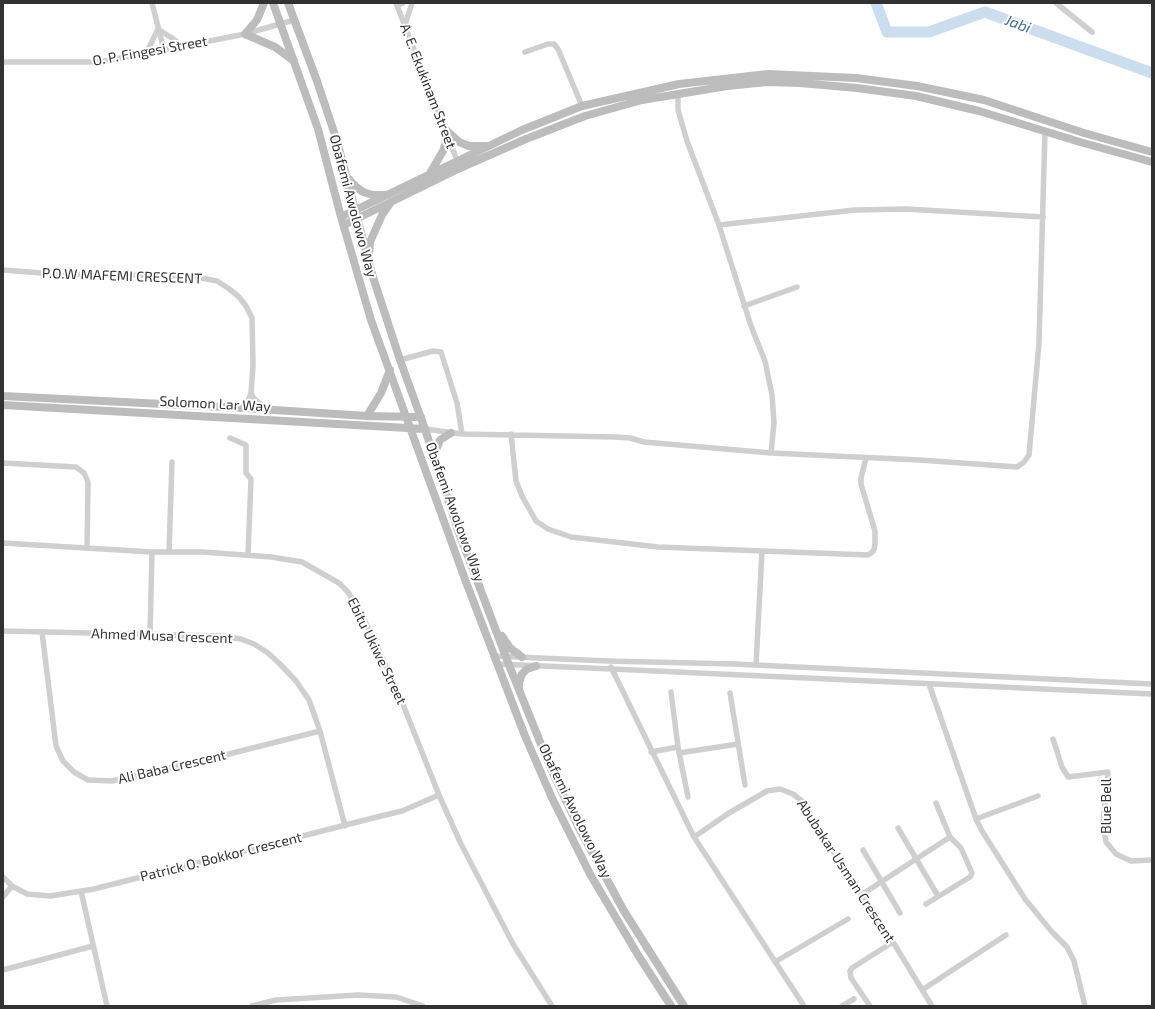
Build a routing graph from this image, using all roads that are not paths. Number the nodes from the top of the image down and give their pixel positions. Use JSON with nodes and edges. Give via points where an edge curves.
{"nodes":[{"id":1,"x":152,"y":3,"type":"edge"},
{"id":2,"x":264,"y":3,"type":"edge"},
{"id":3,"x":272,"y":3,"type":"edge"},
{"id":4,"x":288,"y":3,"type":"edge"},
{"id":5,"x":403,"y":3,"type":"edge"},
{"id":6,"x":412,"y":3,"type":"edge"},
{"id":7,"x":1056,"y":3,"type":"edge"},
{"id":8,"x":396,"y":4,"type":"edge"},
{"id":9,"x":294,"y":20,"type":"junction"},
{"id":10,"x":280,"y":25,"type":"junction"},
{"id":11,"x":404,"y":25,"type":"junction"},
{"id":12,"x":158,"y":29,"type":"junction"},
{"id":13,"x":1092,"y":32,"type":"dead end"},
{"id":14,"x":245,"y":34,"type":"junction"},
{"id":15,"x":184,"y":46,"type":"junction"},
{"id":16,"x":164,"y":50,"type":"junction"},
{"id":17,"x":525,"y":52,"type":"dead end"},
{"id":18,"x":146,"y":54,"type":"junction"},
{"id":19,"x":294,"y":61,"type":"junction"},
{"id":20,"x":3,"y":62,"type":"edge"},
{"id":21,"x":788,"y":79,"type":"junction"},
{"id":22,"x":678,"y":94,"type":"junction"},
{"id":23,"x":582,"y":106,"type":"junction"},
{"id":24,"x":446,"y":130,"type":"junction"},
{"id":25,"x":1045,"y":132,"type":"junction"},
{"id":26,"x":491,"y":146,"type":"junction"},
{"id":27,"x":1152,"y":152,"type":"edge"},
{"id":28,"x":1152,"y":162,"type":"edge"},
{"id":29,"x":459,"y":165,"type":"junction"},
{"id":30,"x":346,"y":175,"type":"junction"},
{"id":31,"x":429,"y":176,"type":"junction"},
{"id":32,"x":391,"y":198,"type":"junction"},
{"id":33,"x":356,"y":215,"type":"junction"},
{"id":34,"x":1043,"y":217,"type":"junction"},
{"id":35,"x":343,"y":221,"type":"junction"},
{"id":36,"x":719,"y":225,"type":"junction"},
{"id":37,"x":368,"y":260,"type":"junction"},
{"id":38,"x":3,"y":270,"type":"edge"},
{"id":39,"x":797,"y":287,"type":"dead end"},
{"id":40,"x":744,"y":306,"type":"junction"},
{"id":41,"x":400,"y":360,"type":"junction"},
{"id":42,"x":390,"y":370,"type":"junction"},
{"id":43,"x":251,"y":393,"type":"junction"},
{"id":44,"x":3,"y":396,"type":"edge"},
{"id":45,"x":3,"y":405,"type":"edge"},
{"id":46,"x":243,"y":408,"type":"junction"},
{"id":47,"x":267,"y":409,"type":"junction"},
{"id":48,"x":367,"y":416,"type":"junction"},
{"id":49,"x":421,"y":417,"type":"junction"},
{"id":50,"x":407,"y":418,"type":"junction"},
{"id":51,"x":411,"y":429,"type":"junction"},
{"id":52,"x":425,"y":429,"type":"junction"},
{"id":53,"x":450,"y":433,"type":"junction"},
{"id":54,"x":462,"y":434,"type":"junction"},
{"id":55,"x":511,"y":434,"type":"junction"},
{"id":56,"x":230,"y":438,"type":"dead end"},
{"id":57,"x":771,"y":453,"type":"junction"},
{"id":58,"x":434,"y":456,"type":"junction"},
{"id":59,"x":866,"y":458,"type":"junction"},
{"id":60,"x":172,"y":462,"type":"dead end"},
{"id":61,"x":3,"y":463,"type":"edge"},
{"id":62,"x":3,"y":543,"type":"edge"},
{"id":63,"x":87,"y":548,"type":"junction"},
{"id":64,"x":762,"y":551,"type":"junction"},
{"id":65,"x":152,"y":552,"type":"junction"},
{"id":66,"x":169,"y":552,"type":"junction"},
{"id":67,"x":248,"y":555,"type":"junction"},
{"id":68,"x":492,"y":621,"type":"junction"},
{"id":69,"x":3,"y":631,"type":"edge"},
{"id":70,"x":42,"y":632,"type":"junction"},
{"id":71,"x":150,"y":635,"type":"junction"},
{"id":72,"x":494,"y":656,"type":"junction"},
{"id":73,"x":506,"y":656,"type":"junction"},
{"id":74,"x":522,"y":657,"type":"junction"},
{"id":75,"x":608,"y":661,"type":"junction"},
{"id":76,"x":497,"y":664,"type":"junction"},
{"id":77,"x":509,"y":665,"type":"junction"},
{"id":78,"x":756,"y":665,"type":"junction"},
{"id":79,"x":536,"y":666,"type":"junction"},
{"id":80,"x":612,"y":669,"type":"junction"},
{"id":81,"x":929,"y":684,"type":"junction"},
{"id":82,"x":1152,"y":684,"type":"edge"},
{"id":83,"x":520,"y":692,"type":"junction"},
{"id":84,"x":671,"y":692,"type":"dead end"},
{"id":85,"x":730,"y":693,"type":"dead end"},
{"id":86,"x":1152,"y":694,"type":"edge"},
{"id":87,"x":320,"y":731,"type":"junction"},
{"id":88,"x":1053,"y":738,"type":"dead end"},
{"id":89,"x":738,"y":744,"type":"junction"},
{"id":90,"x":678,"y":747,"type":"junction"},
{"id":91,"x":651,"y":752,"type":"junction"},
{"id":92,"x":679,"y":753,"type":"junction"},
{"id":93,"x":745,"y":785,"type":"dead end"},
{"id":94,"x":439,"y":795,"type":"junction"},
{"id":95,"x":1038,"y":796,"type":"dead end"},
{"id":96,"x":688,"y":797,"type":"dead end"},
{"id":97,"x":936,"y":803,"type":"dead end"},
{"id":98,"x":976,"y":819,"type":"junction"},
{"id":99,"x":345,"y":826,"type":"junction"},
{"id":100,"x":898,"y":828,"type":"dead end"},
{"id":101,"x":694,"y":837,"type":"junction"},
{"id":102,"x":950,"y":837,"type":"junction"},
{"id":103,"x":863,"y":850,"type":"dead end"},
{"id":104,"x":916,"y":859,"type":"junction"},
{"id":105,"x":1152,"y":860,"type":"edge"},
{"id":106,"x":3,"y":877,"type":"edge"},
{"id":107,"x":881,"y":882,"type":"junction"},
{"id":108,"x":12,"y":886,"type":"junction"},
{"id":109,"x":81,"y":891,"type":"junction"},
{"id":110,"x":862,"y":896,"type":"junction"},
{"id":111,"x":938,"y":896,"type":"junction"},
{"id":112,"x":3,"y":897,"type":"edge"},
{"id":113,"x":926,"y":904,"type":"dead end"},
{"id":114,"x":900,"y":913,"type":"dead end"},
{"id":115,"x":848,"y":919,"type":"dead end"},
{"id":116,"x":1006,"y":935,"type":"dead end"},
{"id":117,"x":893,"y":942,"type":"junction"},
{"id":118,"x":93,"y":946,"type":"junction"},
{"id":119,"x":775,"y":962,"type":"junction"},
{"id":120,"x":3,"y":970,"type":"edge"},
{"id":121,"x":922,"y":990,"type":"junction"},
{"id":122,"x":854,"y":999,"type":"dead end"},
{"id":123,"x":107,"y":1006,"type":"edge"},
{"id":124,"x":252,"y":1006,"type":"edge"},
{"id":125,"x":423,"y":1006,"type":"edge"},
{"id":126,"x":552,"y":1006,"type":"edge"},
{"id":127,"x":671,"y":1006,"type":"edge"},
{"id":128,"x":684,"y":1006,"type":"edge"},
{"id":129,"x":804,"y":1006,"type":"edge"},
{"id":130,"x":842,"y":1006,"type":"edge"},
{"id":131,"x":870,"y":1006,"type":"edge"},
{"id":132,"x":932,"y":1006,"type":"edge"},
{"id":133,"x":1086,"y":1006,"type":"edge"}],
"edges":[{"from":1,"to":12,"type":"street"},
{"from":2,"to":14,"type":"main road","via":[[257,20]]},
{"from":3,"to":10,"type":"main road","name":"Obafemi Awolowo Way"},
{"from":4,"to":9,"type":"main road","name":"Obafemi Awolowo Way"},
{"from":5,"to":8,"type":"street"},
{"from":6,"to":11,"type":"street"},
{"from":7,"to":13,"type":"street"},
{"from":8,"to":11,"type":"street","name":"A. E. Ekukinam Street"},
{"from":9,"to":10,"type":"street","name":"O. P. Fingesi Street"},
{"from":9,"to":30,"type":"main road","name":"Obafemi Awolowo Way","via":[[328,111]]},
{"from":10,"to":14,"type":"street","name":"O. P. Fingesi Street"},
{"from":10,"to":19,"type":"main road","name":"Obafemi Awolowo Way"},
{"from":11,"to":24,"type":"street","name":"A. E. Ekukinam Street"},
{"from":12,"to":15,"type":"street"},
{"from":12,"to":16,"type":"street"},
{"from":12,"to":18,"type":"street"},
{"from":14,"to":15,"type":"street","name":"O. P. Fingesi Street"},
{"from":14,"to":19,"type":"main road","via":[[275,47]]},
{"from":15,"to":16,"type":"street","name":"O. P. Fingesi Street"},
{"from":16,"to":18,"type":"street","name":"O. P. Fingesi Street"},
{"from":17,"to":23,"type":"street","via":[[554,44]]},
{"from":18,"to":20,"type":"street","name":"O. P. Fingesi Street","via":[[99,62]]},
{"from":19,"to":35,"type":"main road","name":"Obafemi Awolowo Way","via":[[318,129]]},
{"from":21,"to":22,"type":"main road"},
{"from":21,"to":23,"type":"main road","via":[[768,74],[679,84]]},
{"from":21,"to":25,"type":"main road","via":[[916,96],[980,111]]},
{"from":21,"to":27,"type":"main road","via":[[856,78],[976,98]]},
{"from":22,"to":29,"type":"main road","via":[[642,100],[585,116]]},
{"from":22,"to":36,"type":"street","via":[[678,110],[687,141]]},
{"from":23,"to":26,"type":"main road","via":[[522,130]]},
{"from":24,"to":26,"type":"main road","via":[[459,142],[469,146]]},
{"from":24,"to":29,"type":"street","name":"A. E. Ekukinam Street"},
{"from":24,"to":31,"type":"main road","via":[[443,151]]},
{"from":25,"to":28,"type":"main road"},
{"from":25,"to":34,"type":"street"},
{"from":26,"to":29,"type":"main road"},
{"from":29,"to":31,"type":"main road"},
{"from":29,"to":32,"type":"main road"},
{"from":30,"to":32,"type":"main road","via":[[363,192]]},
{"from":30,"to":33,"type":"main road","name":"Obafemi Awolowo Way"},
{"from":31,"to":32,"type":"main road"},
{"from":32,"to":33,"type":"main road"},
{"from":32,"to":37,"type":"main road","via":[[370,242]]},
{"from":33,"to":35,"type":"main road"},
{"from":33,"to":37,"type":"main road","name":"Obafemi Awolowo Way"},
{"from":34,"to":36,"type":"street","via":[[906,209],[855,210]]},
{"from":34,"to":59,"type":"street","via":[[1039,343],[1028,458],[1017,467]]},
{"from":35,"to":42,"type":"main road","name":"Obafemi Awolowo Way","via":[[363,294]]},
{"from":36,"to":40,"type":"street"},
{"from":37,"to":41,"type":"main road","name":"Obafemi Awolowo Way"},
{"from":38,"to":43,"type":"street","name":"P.O.W MAFEMI CRESCENT","via":[[54,274],[191,276],[217,281],[239,296],[252,318]]},
{"from":39,"to":40,"type":"street"},
{"from":40,"to":57,"type":"street","via":[[765,361],[772,395],[774,423]]},
{"from":41,"to":49,"type":"main road","name":"Obafemi Awolowo Way"},
{"from":41,"to":54,"type":"street","via":[[433,351],[441,352],[457,403]]},
{"from":42,"to":48,"type":"main road","via":[[381,393]]},
{"from":42,"to":50,"type":"main road","name":"Obafemi Awolowo Way"},
{"from":43,"to":46,"type":"street","name":"P.O.W MAFEMI CRESCENT"},
{"from":43,"to":47,"type":"street","via":[[254,399]]},
{"from":44,"to":46,"type":"main road","name":"Solomon Lar Way"},
{"from":45,"to":51,"type":"main road","name":"Solomon Lar Way"},
{"from":46,"to":47,"type":"main road","name":"Solomon Lar Way"},
{"from":47,"to":48,"type":"main road","name":"Solomon Lar Way"},
{"from":48,"to":50,"type":"main road","name":"Solomon Lar Way"},
{"from":49,"to":50,"type":"main road","name":"Solomon Lar Way"},
{"from":49,"to":52,"type":"main road","name":"Obafemi Awolowo Way"},
{"from":50,"to":51,"type":"main road","name":"Obafemi Awolowo Way"},
{"from":51,"to":52,"type":"main road","name":"Solomon Lar Way"},
{"from":51,"to":72,"type":"main road","name":"Obafemi Awolowo Way"},
{"from":52,"to":53,"type":"street"},
{"from":52,"to":58,"type":"main road","name":"Obafemi Awolowo Way"},
{"from":53,"to":54,"type":"street"},
{"from":53,"to":58,"type":"main road","via":[[440,440]]},
{"from":54,"to":55,"type":"street"},
{"from":55,"to":57,"type":"street","via":[[630,438],[644,442]]},
{"from":55,"to":64,"type":"street","via":[[518,486],[536,520],[548,529],[571,537],[658,548]]},
{"from":56,"to":67,"type":"street","via":[[246,445],[246,473],[251,478]]},
{"from":57,"to":59,"type":"street"},
{"from":58,"to":68,"type":"main road","name":"Obafemi Awolowo Way"},
{"from":59,"to":64,"type":"street","via":[[861,484],[875,531],[874,550],[871,553],[868,555]]},
{"from":60,"to":66,"type":"street"},
{"from":61,"to":63,"type":"street","via":[[76,466],[84,472],[88,482]]},
{"from":62,"to":63,"type":"street","name":"Ebitu Ukiwe Street"},
{"from":63,"to":65,"type":"street","name":"Ebitu Ukiwe Street"},
{"from":64,"to":78,"type":"street"},
{"from":65,"to":66,"type":"street","name":"Ebitu Ukiwe Street"},
{"from":65,"to":71,"type":"street"},
{"from":66,"to":67,"type":"street","name":"Ebitu Ukiwe Street"},
{"from":67,"to":94,"type":"street","name":"Ebitu Ukiwe Street","via":[[302,562],[339,583],[348,592],[362,615],[396,687]]},
{"from":68,"to":73,"type":"main road","name":"Obafemi Awolowo Way"},
{"from":68,"to":74,"type":"main road","via":[[510,648]]},
{"from":69,"to":70,"type":"street","name":"Ahmed Musa Crescent"},
{"from":70,"to":71,"type":"street","name":"Ahmed Musa Crescent"},
{"from":70,"to":87,"type":"street","name":"Ali Baba Crescent","via":[[56,746],[63,761],[74,772],[88,780],[112,781]]},
{"from":71,"to":87,"type":"street","name":"Ahmed Musa Crescent","via":[[221,636],[254,644],[268,653],[296,681],[309,700]]},
{"from":72,"to":73,"type":"street"},
{"from":72,"to":76,"type":"main road","name":"Obafemi Awolowo Way"},
{"from":73,"to":74,"type":"street"},
{"from":73,"to":77,"type":"main road","name":"Obafemi Awolowo Way"},
{"from":74,"to":75,"type":"street"},
{"from":75,"to":78,"type":"street"},
{"from":75,"to":80,"type":"street"},
{"from":76,"to":77,"type":"street"},
{"from":76,"to":127,"type":"main road","name":"Obafemi Awolowo Way","via":[[538,768],[573,842],[621,927]]},
{"from":77,"to":79,"type":"street"},
{"from":77,"to":83,"type":"main road","name":"Obafemi Awolowo Way"},
{"from":78,"to":82,"type":"street"},
{"from":79,"to":80,"type":"street"},
{"from":79,"to":83,"type":"main road","via":[[522,674]]},
{"from":80,"to":81,"type":"street"},
{"from":80,"to":91,"type":"street"},
{"from":81,"to":86,"type":"street"},
{"from":81,"to":98,"type":"street"},
{"from":83,"to":128,"type":"main road","name":"Obafemi Awolowo Way","via":[[556,781],[596,861]]},
{"from":84,"to":90,"type":"street"},
{"from":85,"to":89,"type":"street"},
{"from":87,"to":99,"type":"street","name":"Ahmed Musa Crescent"},
{"from":88,"to":105,"type":"street","name":"Blue Bell","via":[[1068,778],[1108,772],[1103,824],[1106,842],[1116,854],[1131,861]]},
{"from":89,"to":92,"type":"street"},
{"from":89,"to":93,"type":"street"},
{"from":90,"to":91,"type":"street"},
{"from":90,"to":92,"type":"street"},
{"from":91,"to":101,"type":"street"},
{"from":92,"to":96,"type":"street"},
{"from":94,"to":99,"type":"street","name":"Patrick O. Bokkor Crescent","via":[[402,811]]},
{"from":94,"to":126,"type":"street","name":"Ebitu Ukiwe Street","via":[[513,944]]},
{"from":95,"to":98,"type":"street"},
{"from":97,"to":102,"type":"street"},
{"from":98,"to":133,"type":"street","via":[[1025,899],[1067,947],[1074,961]]},
{"from":99,"to":109,"type":"street","name":"Patrick O. Bokkor Crescent"},
{"from":100,"to":104,"type":"street"},
{"from":101,"to":110,"type":"street","name":"Abubakar Usman Crescent","via":[[767,791],[780,789],[794,794],[802,801]]},
{"from":101,"to":119,"type":"street"},
{"from":102,"to":104,"type":"street"},
{"from":102,"to":111,"type":"street","via":[[961,848],[972,873],[970,877]]},
{"from":103,"to":107,"type":"street"},
{"from":104,"to":107,"type":"street"},
{"from":104,"to":111,"type":"street"},
{"from":106,"to":108,"type":"street","name":"Patrick O. Bokkor Crescent"},
{"from":107,"to":110,"type":"street"},
{"from":107,"to":114,"type":"street"},
{"from":108,"to":109,"type":"street","name":"Patrick O. Bokkor Crescent","via":[[27,894],[50,896]]},
{"from":108,"to":112,"type":"street"},
{"from":109,"to":118,"type":"street"},
{"from":110,"to":117,"type":"street","name":"Abubakar Usman Crescent"},
{"from":111,"to":113,"type":"street"},
{"from":115,"to":119,"type":"street"},
{"from":116,"to":121,"type":"street"},
{"from":117,"to":121,"type":"street","name":"Abubakar Usman Crescent"},
{"from":117,"to":131,"type":"street","via":[[850,971],[851,978]]},
{"from":118,"to":120,"type":"street"},
{"from":118,"to":123,"type":"street"},
{"from":119,"to":129,"type":"street"},
{"from":121,"to":132,"type":"street","name":"Abubakar Usman Crescent"},
{"from":122,"to":130,"type":"street"},
{"from":124,"to":125,"type":"street","via":[[276,1000],[358,995],[396,997]]}]}
